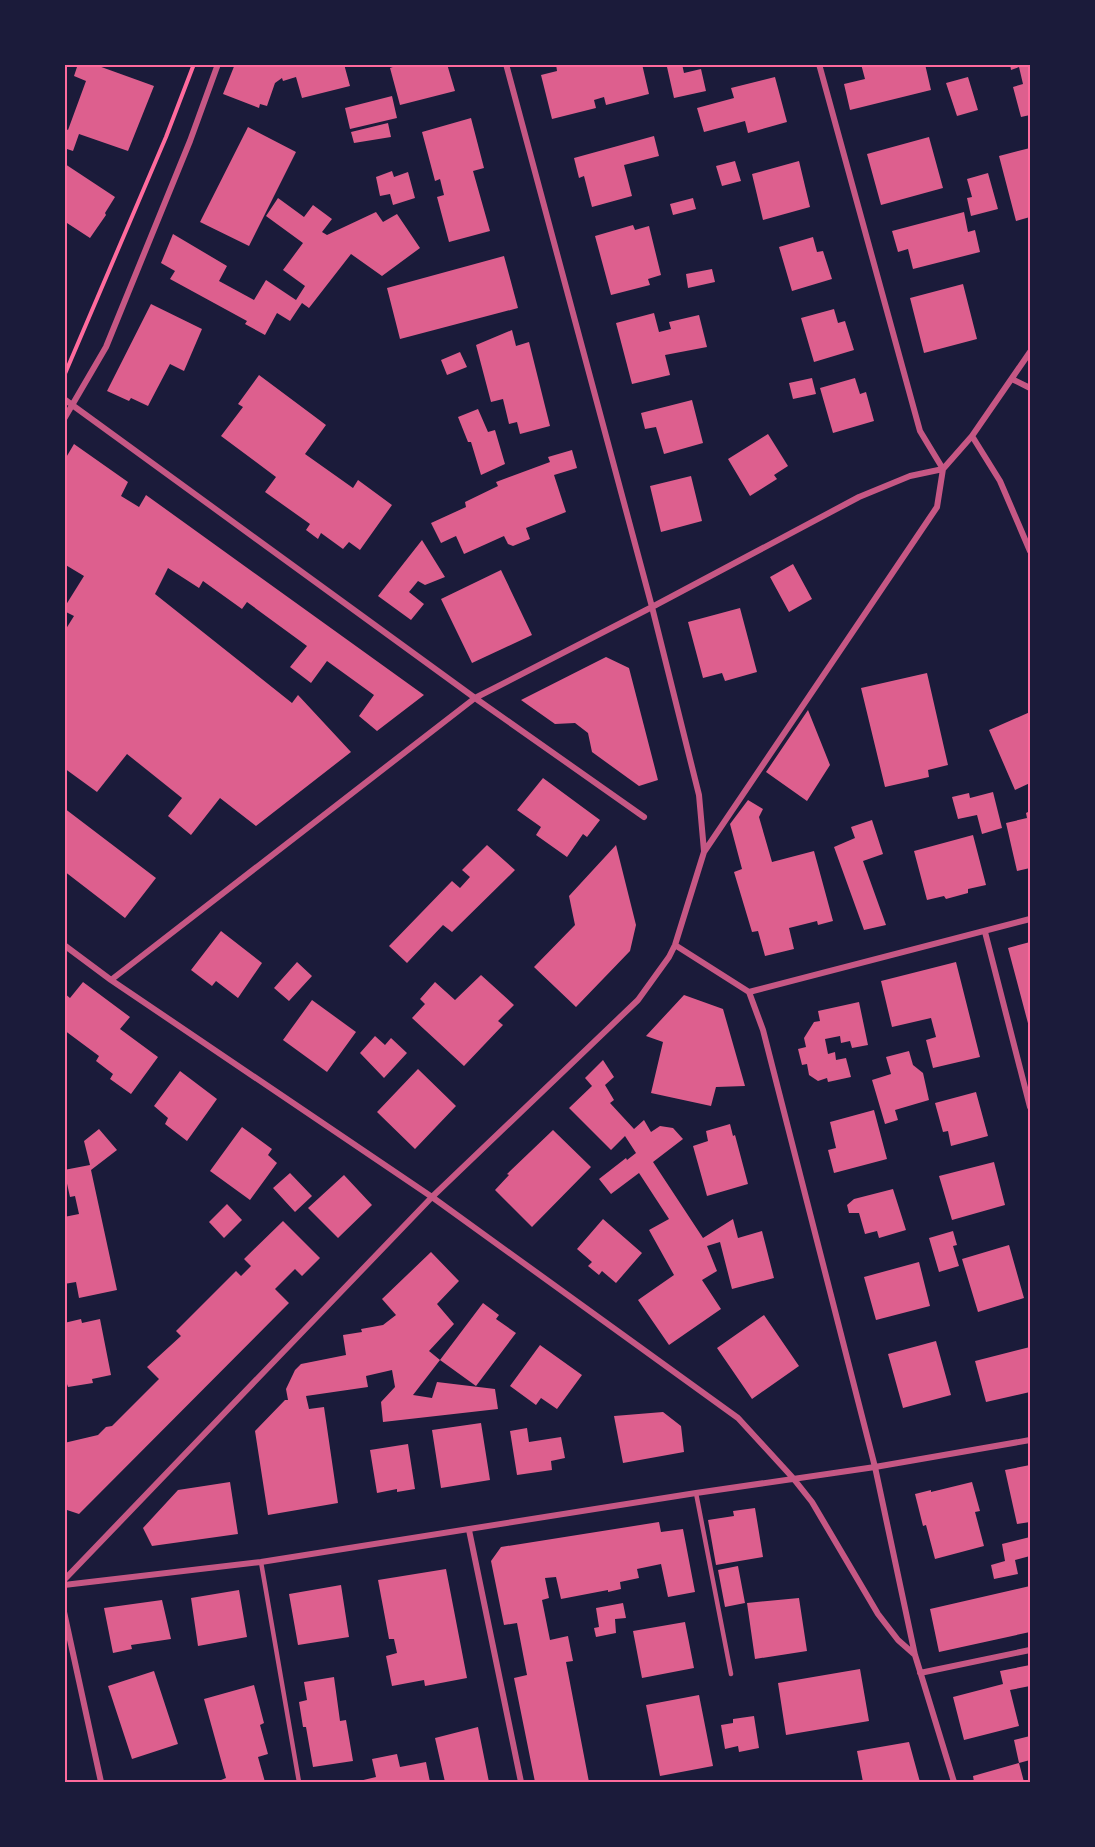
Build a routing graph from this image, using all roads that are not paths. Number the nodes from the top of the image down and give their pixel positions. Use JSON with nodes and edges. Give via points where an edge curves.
{"nodes":[{"id":1,"x":218,"y":64,"type":"edge"},
{"id":2,"x":507,"y":64,"type":"edge"},
{"id":3,"x":819,"y":64,"type":"edge"},
{"id":4,"x":1030,"y":352,"type":"edge"},
{"id":5,"x":1012,"y":379,"type":"junction"},
{"id":6,"x":1030,"y":388,"type":"edge"},
{"id":7,"x":64,"y":399,"type":"edge"},
{"id":8,"x":73,"y":406,"type":"junction"},
{"id":9,"x":64,"y":419,"type":"edge"},
{"id":10,"x":972,"y":436,"type":"junction"},
{"id":11,"x":943,"y":469,"type":"junction"},
{"id":12,"x":1030,"y":551,"type":"edge"},
{"id":13,"x":652,"y":606,"type":"junction"},
{"id":14,"x":475,"y":698,"type":"junction"},
{"id":15,"x":644,"y":817,"type":"dead end"},
{"id":16,"x":704,"y":852,"type":"junction"},
{"id":17,"x":1030,"y":919,"type":"edge"},
{"id":18,"x":985,"y":932,"type":"junction"},
{"id":19,"x":64,"y":945,"type":"edge"},
{"id":20,"x":675,"y":945,"type":"junction"},
{"id":21,"x":111,"y":980,"type":"junction"},
{"id":22,"x":749,"y":992,"type":"junction"},
{"id":23,"x":1030,"y":1107,"type":"edge"},
{"id":24,"x":432,"y":1197,"type":"junction"},
{"id":25,"x":1030,"y":1440,"type":"edge"},
{"id":26,"x":875,"y":1467,"type":"junction"},
{"id":27,"x":793,"y":1478,"type":"junction"},
{"id":28,"x":696,"y":1493,"type":"junction"},
{"id":29,"x":469,"y":1530,"type":"junction"},
{"id":30,"x":261,"y":1562,"type":"junction"},
{"id":31,"x":64,"y":1580,"type":"edge"},
{"id":32,"x":64,"y":1585,"type":"edge"},
{"id":33,"x":64,"y":1612,"type":"edge"},
{"id":34,"x":1030,"y":1650,"type":"edge"},
{"id":35,"x":915,"y":1655,"type":"junction"},
{"id":36,"x":920,"y":1673,"type":"junction"},
{"id":37,"x":731,"y":1674,"type":"dead end"},
{"id":38,"x":102,"y":1782,"type":"edge"},
{"id":39,"x":299,"y":1782,"type":"edge"},
{"id":40,"x":521,"y":1782,"type":"edge"},
{"id":41,"x":954,"y":1782,"type":"edge"}],
"edges":[{"from":1,"to":8,"type":"street","via":[[106,347]]},
{"from":2,"to":13,"type":"street"},
{"from":3,"to":11,"type":"street","via":[[920,431]]},
{"from":4,"to":5,"type":"street"},
{"from":5,"to":6,"type":"street"},
{"from":5,"to":10,"type":"street"},
{"from":7,"to":8,"type":"street"},
{"from":8,"to":9,"type":"street"},
{"from":8,"to":14,"type":"street"},
{"from":10,"to":11,"type":"street"},
{"from":10,"to":12,"type":"street","via":[[1000,481]]},
{"from":11,"to":13,"type":"street","via":[[910,476],[859,496]]},
{"from":11,"to":16,"type":"street","via":[[937,507]]},
{"from":13,"to":14,"type":"street"},
{"from":13,"to":16,"type":"street","via":[[699,795]]},
{"from":14,"to":15,"type":"street"},
{"from":14,"to":21,"type":"street"},
{"from":16,"to":20,"type":"street"},
{"from":17,"to":18,"type":"street"},
{"from":18,"to":22,"type":"street"},
{"from":18,"to":23,"type":"street"},
{"from":19,"to":21,"type":"street"},
{"from":20,"to":22,"type":"street"},
{"from":20,"to":24,"type":"street","via":[[638,1000]]},
{"from":21,"to":24,"type":"street"},
{"from":22,"to":26,"type":"street","via":[[763,1030]]},
{"from":24,"to":27,"type":"street","via":[[738,1418]]},
{"from":24,"to":31,"type":"street"},
{"from":25,"to":26,"type":"street"},
{"from":26,"to":27,"type":"street"},
{"from":26,"to":35,"type":"street"},
{"from":27,"to":28,"type":"street"},
{"from":27,"to":35,"type":"street","via":[[812,1502],[878,1614]]},
{"from":28,"to":29,"type":"street"},
{"from":28,"to":37,"type":"lane"},
{"from":29,"to":30,"type":"street"},
{"from":29,"to":40,"type":"street"},
{"from":30,"to":32,"type":"street"},
{"from":30,"to":39,"type":"lane"},
{"from":33,"to":38,"type":"street"},
{"from":34,"to":36,"type":"street"},
{"from":35,"to":36,"type":"street"},
{"from":36,"to":41,"type":"street"}]}
